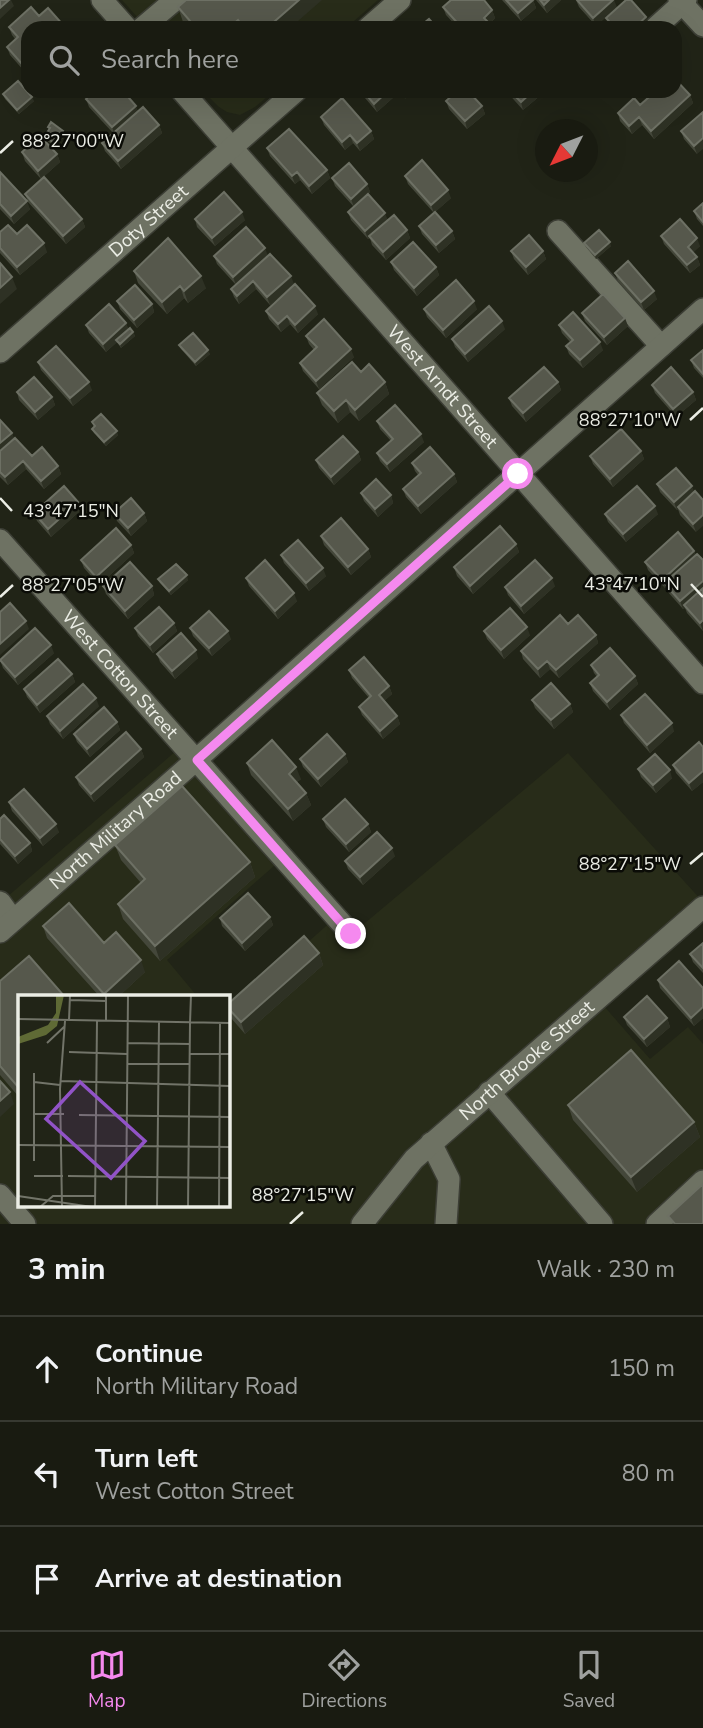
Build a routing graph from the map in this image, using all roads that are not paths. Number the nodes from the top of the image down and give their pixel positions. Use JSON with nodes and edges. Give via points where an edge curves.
{"nodes":[{"id":1,"x":102,"y":0,"type":"edge"},
{"id":2,"x":175,"y":0,"type":"edge"},
{"id":3,"x":397,"y":1,"type":"edge"},
{"id":4,"x":682,"y":1,"type":"edge"},
{"id":5,"x":121,"y":21,"type":"edge"},
{"id":6,"x":150,"y":21,"type":"edge"},
{"id":7,"x":376,"y":21,"type":"edge"},
{"id":8,"x":662,"y":21,"type":"edge"},
{"id":9,"x":703,"y":26,"type":"edge"},
{"id":10,"x":188,"y":98,"type":"edge"},
{"id":11,"x":288,"y":98,"type":"edge"},
{"id":12,"x":231,"y":147,"type":"junction"},
{"id":13,"x":558,"y":232,"type":"dead end"},
{"id":14,"x":703,"y":309,"type":"edge"},
{"id":15,"x":661,"y":346,"type":"junction"},
{"id":16,"x":0,"y":352,"type":"edge"},
{"id":17,"x":518,"y":474,"type":"junction"},
{"id":18,"x":0,"y":540,"type":"edge"},
{"id":19,"x":703,"y":683,"type":"edge"},
{"id":20,"x":197,"y":760,"type":"junction"},
{"id":21,"x":0,"y":902,"type":"edge"},
{"id":22,"x":703,"y":907,"type":"edge"},
{"id":23,"x":6,"y":926,"type":"edge"},
{"id":24,"x":351,"y":934,"type":"dead end"},
{"id":25,"x":489,"y":1092,"type":"junction"},
{"id":26,"x":431,"y":1143,"type":"junction"},
{"id":27,"x":703,"y":1181,"type":"edge"},
{"id":28,"x":0,"y":1195,"type":"edge"},
{"id":29,"x":25,"y":1224,"type":"edge"},
{"id":30,"x":362,"y":1224,"type":"edge"},
{"id":31,"x":446,"y":1224,"type":"edge"},
{"id":32,"x":602,"y":1224,"type":"edge"},
{"id":33,"x":657,"y":1224,"type":"edge"}],
"edges":[{"from":1,"to":5,"type":"street"},
{"from":2,"to":6,"type":"street"},
{"from":3,"to":7,"type":"street"},
{"from":4,"to":8,"type":"street"},
{"from":4,"to":9,"type":"street"},
{"from":10,"to":12,"type":"street","name":"West Arndt Street"},
{"from":11,"to":12,"type":"street","name":"Doty Street"},
{"from":12,"to":16,"type":"street","name":"Doty Street"},
{"from":12,"to":17,"type":"street","name":"West Arndt Street"},
{"from":13,"to":15,"type":"street"},
{"from":14,"to":15,"type":"street","name":"North Military Road"},
{"from":15,"to":17,"type":"street","name":"North Military Road"},
{"from":17,"to":19,"type":"street","name":"West Arndt Street"},
{"from":17,"to":20,"type":"street","name":"North Military Road"},
{"from":18,"to":20,"type":"street","name":"West Cotton Street"},
{"from":20,"to":23,"type":"street","name":"North Military Road"},
{"from":20,"to":24,"type":"street","name":"West Cotton Street"},
{"from":21,"to":23,"type":"street"},
{"from":22,"to":25,"type":"street","name":"North Brooke Street"},
{"from":25,"to":26,"type":"street","name":"North Brooke Street"},
{"from":25,"to":32,"type":"street"},
{"from":26,"to":30,"type":"street","name":"North Brooke Street"},
{"from":26,"to":31,"type":"street","via":[[449,1179]]},
{"from":27,"to":33,"type":"street"},
{"from":28,"to":29,"type":"street"}]}
